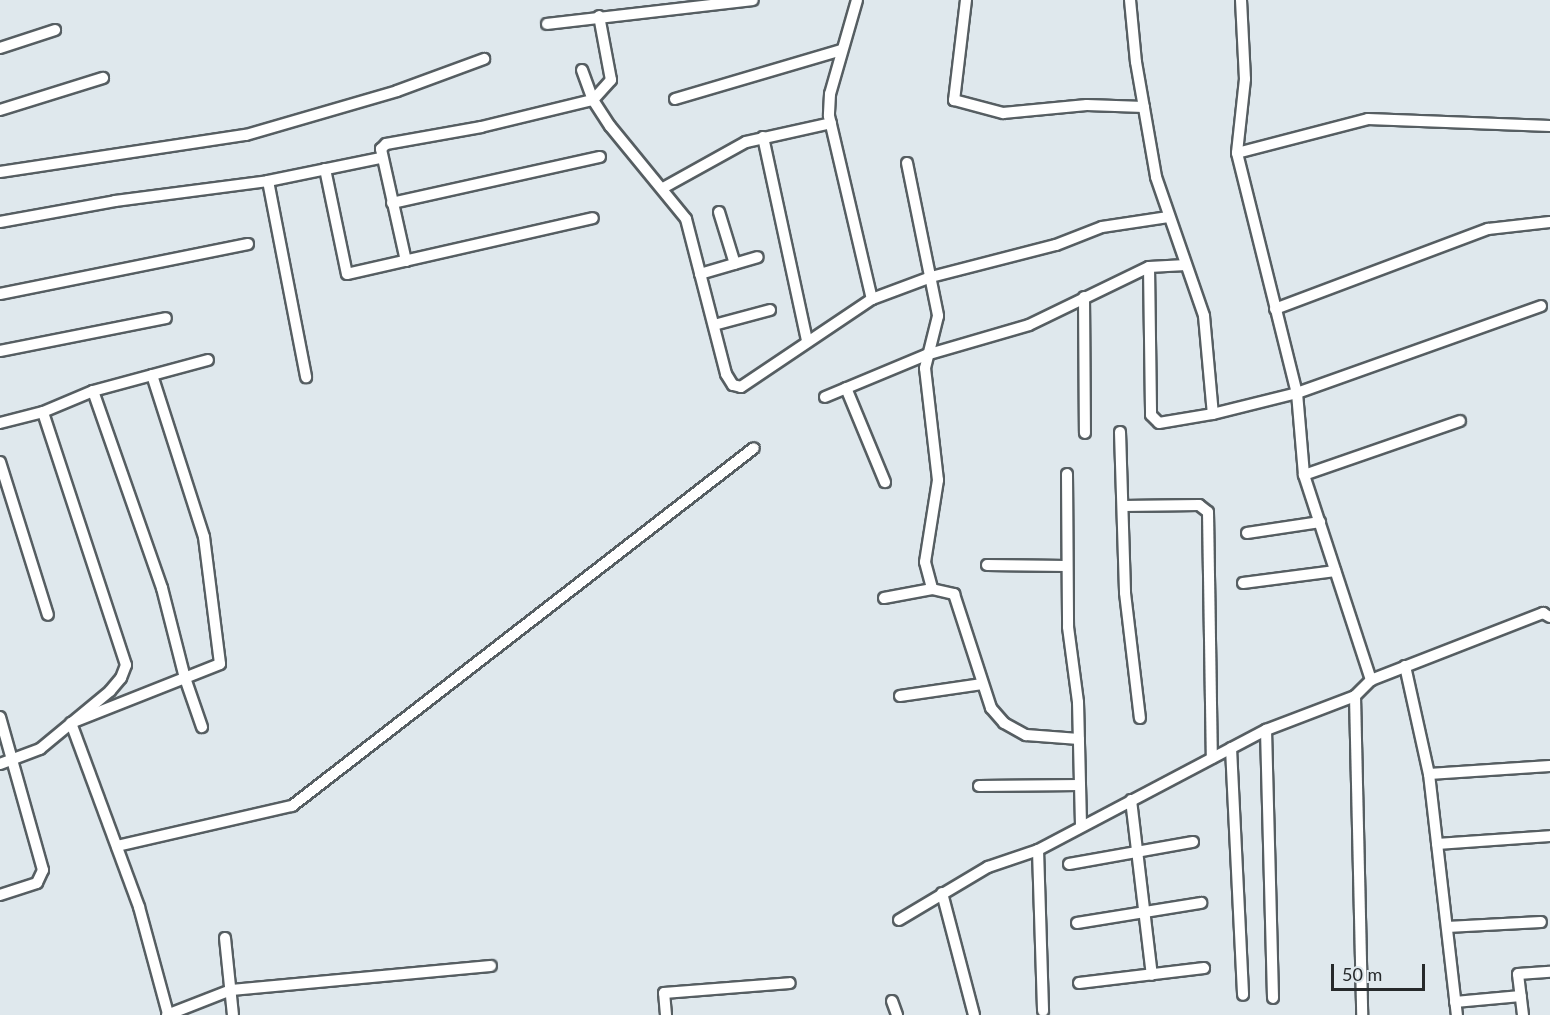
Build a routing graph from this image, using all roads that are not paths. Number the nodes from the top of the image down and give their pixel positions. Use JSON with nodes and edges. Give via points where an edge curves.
{"nodes":[{"id":1,"x":753,"y":0,"type":"edge"},
{"id":2,"x":857,"y":0,"type":"edge"},
{"id":3,"x":966,"y":0,"type":"edge"},
{"id":4,"x":1130,"y":0,"type":"edge"},
{"id":5,"x":1241,"y":0,"type":"edge"},
{"id":6,"x":598,"y":16,"type":"junction"},
{"id":7,"x":547,"y":24,"type":"dead end"},
{"id":8,"x":55,"y":30,"type":"dead end"},
{"id":9,"x":0,"y":48,"type":"edge"},
{"id":10,"x":842,"y":50,"type":"junction"},
{"id":11,"x":484,"y":59,"type":"dead end"},
{"id":12,"x":582,"y":70,"type":"dead end"},
{"id":13,"x":103,"y":78,"type":"dead end"},
{"id":14,"x":675,"y":99,"type":"dead end"},
{"id":15,"x":593,"y":100,"type":"junction"},
{"id":16,"x":1144,"y":106,"type":"junction"},
{"id":17,"x":0,"y":110,"type":"edge"},
{"id":18,"x":831,"y":123,"type":"junction"},
{"id":19,"x":1550,"y":126,"type":"edge"},
{"id":20,"x":763,"y":137,"type":"junction"},
{"id":21,"x":1237,"y":153,"type":"junction"},
{"id":22,"x":600,"y":157,"type":"dead end"},
{"id":23,"x":380,"y":158,"type":"junction"},
{"id":24,"x":907,"y":163,"type":"dead end"},
{"id":25,"x":325,"y":170,"type":"junction"},
{"id":26,"x":0,"y":172,"type":"edge"},
{"id":27,"x":268,"y":181,"type":"junction"},
{"id":28,"x":663,"y":188,"type":"junction"},
{"id":29,"x":392,"y":203,"type":"junction"},
{"id":30,"x":719,"y":212,"type":"dead end"},
{"id":31,"x":1168,"y":217,"type":"junction"},
{"id":32,"x":593,"y":218,"type":"dead end"},
{"id":33,"x":0,"y":222,"type":"edge"},
{"id":34,"x":1550,"y":222,"type":"edge"},
{"id":35,"x":248,"y":244,"type":"dead end"},
{"id":36,"x":758,"y":257,"type":"dead end"},
{"id":37,"x":406,"y":261,"type":"junction"},
{"id":38,"x":735,"y":264,"type":"junction"},
{"id":39,"x":1185,"y":265,"type":"junction"},
{"id":40,"x":1149,"y":267,"type":"junction"},
{"id":41,"x":700,"y":274,"type":"junction"},
{"id":42,"x":931,"y":277,"type":"junction"},
{"id":43,"x":0,"y":294,"type":"edge"},
{"id":44,"x":1084,"y":297,"type":"junction"},
{"id":45,"x":872,"y":299,"type":"junction"},
{"id":46,"x":1541,"y":306,"type":"dead end"},
{"id":47,"x":1275,"y":309,"type":"junction"},
{"id":48,"x":770,"y":310,"type":"dead end"},
{"id":49,"x":166,"y":318,"type":"dead end"},
{"id":50,"x":714,"y":325,"type":"junction"},
{"id":51,"x":807,"y":341,"type":"junction"},
{"id":52,"x":0,"y":351,"type":"edge"},
{"id":53,"x":926,"y":355,"type":"junction"},
{"id":54,"x":208,"y":360,"type":"dead end"},
{"id":55,"x":152,"y":375,"type":"junction"},
{"id":56,"x":306,"y":378,"type":"dead end"},
{"id":57,"x":846,"y":388,"type":"junction"},
{"id":58,"x":93,"y":391,"type":"junction"},
{"id":59,"x":1297,"y":393,"type":"junction"},
{"id":60,"x":825,"y":398,"type":"dead end"},
{"id":61,"x":43,"y":412,"type":"junction"},
{"id":62,"x":1214,"y":414,"type":"junction"},
{"id":63,"x":1460,"y":421,"type":"dead end"},
{"id":64,"x":0,"y":423,"type":"edge"},
{"id":65,"x":1120,"y":432,"type":"dead end"},
{"id":66,"x":1085,"y":433,"type":"dead end"},
{"id":67,"x":754,"y":448,"type":"dead end"},
{"id":68,"x":0,"y":462,"type":"edge"},
{"id":69,"x":1067,"y":474,"type":"dead end"},
{"id":70,"x":1304,"y":475,"type":"junction"},
{"id":71,"x":885,"y":482,"type":"dead end"},
{"id":72,"x":1123,"y":506,"type":"junction"},
{"id":73,"x":1320,"y":522,"type":"junction"},
{"id":74,"x":1247,"y":533,"type":"dead end"},
{"id":75,"x":987,"y":565,"type":"dead end"},
{"id":76,"x":1067,"y":566,"type":"junction"},
{"id":77,"x":1335,"y":571,"type":"junction"},
{"id":78,"x":1243,"y":583,"type":"dead end"},
{"id":79,"x":932,"y":589,"type":"junction"},
{"id":80,"x":884,"y":598,"type":"dead end"},
{"id":81,"x":48,"y":615,"type":"dead end"},
{"id":82,"x":1549,"y":616,"type":"edge"},
{"id":83,"x":1405,"y":666,"type":"junction"},
{"id":84,"x":185,"y":678,"type":"junction"},
{"id":85,"x":1371,"y":680,"type":"junction"},
{"id":86,"x":982,"y":684,"type":"junction"},
{"id":87,"x":900,"y":696,"type":"dead end"},
{"id":88,"x":1355,"y":696,"type":"junction"},
{"id":89,"x":0,"y":717,"type":"edge"},
{"id":90,"x":1140,"y":718,"type":"dead end"},
{"id":91,"x":71,"y":723,"type":"junction"},
{"id":92,"x":202,"y":727,"type":"dead end"},
{"id":93,"x":1266,"y":730,"type":"junction"},
{"id":94,"x":1079,"y":739,"type":"junction"},
{"id":95,"x":1231,"y":748,"type":"junction"},
{"id":96,"x":1212,"y":758,"type":"junction"},
{"id":97,"x":12,"y":761,"type":"junction"},
{"id":98,"x":0,"y":764,"type":"edge"},
{"id":99,"x":1550,"y":766,"type":"edge"},
{"id":100,"x":1429,"y":774,"type":"junction"},
{"id":101,"x":1080,"y":785,"type":"junction"},
{"id":102,"x":979,"y":786,"type":"dead end"},
{"id":103,"x":1131,"y":800,"type":"junction"},
{"id":104,"x":1081,"y":825,"type":"junction"},
{"id":105,"x":1550,"y":836,"type":"edge"},
{"id":106,"x":1193,"y":842,"type":"dead end"},
{"id":107,"x":1437,"y":844,"type":"junction"},
{"id":108,"x":117,"y":846,"type":"junction"},
{"id":109,"x":1038,"y":850,"type":"junction"},
{"id":110,"x":1137,"y":852,"type":"junction"},
{"id":111,"x":1069,"y":864,"type":"dead end"},
{"id":112,"x":942,"y":893,"type":"junction"},
{"id":113,"x":0,"y":895,"type":"edge"},
{"id":114,"x":1201,"y":903,"type":"dead end"},
{"id":115,"x":1144,"y":912,"type":"junction"},
{"id":116,"x":899,"y":920,"type":"dead end"},
{"id":117,"x":1541,"y":922,"type":"dead end"},
{"id":118,"x":1077,"y":923,"type":"dead end"},
{"id":119,"x":1447,"y":927,"type":"junction"},
{"id":120,"x":225,"y":938,"type":"dead end"},
{"id":121,"x":491,"y":966,"type":"dead end"},
{"id":122,"x":1204,"y":968,"type":"dead end"},
{"id":123,"x":1550,"y":972,"type":"edge"},
{"id":124,"x":1152,"y":975,"type":"junction"},
{"id":125,"x":790,"y":983,"type":"dead end"},
{"id":126,"x":1079,"y":983,"type":"dead end"},
{"id":127,"x":231,"y":990,"type":"junction"},
{"id":128,"x":1243,"y":995,"type":"dead end"},
{"id":129,"x":1521,"y":996,"type":"junction"},
{"id":130,"x":1273,"y":998,"type":"dead end"},
{"id":131,"x":892,"y":1000,"type":"dead end"},
{"id":132,"x":1455,"y":1002,"type":"junction"},
{"id":133,"x":1043,"y":1011,"type":"dead end"},
{"id":134,"x":167,"y":1015,"type":"edge"},
{"id":135,"x":233,"y":1015,"type":"edge"},
{"id":136,"x":666,"y":1015,"type":"edge"},
{"id":137,"x":897,"y":1015,"type":"edge"},
{"id":138,"x":974,"y":1015,"type":"edge"},
{"id":139,"x":1362,"y":1015,"type":"edge"},
{"id":140,"x":1457,"y":1015,"type":"edge"},
{"id":141,"x":1523,"y":1015,"type":"edge"}],
"edges":[{"from":1,"to":6,"type":"street"},
{"from":2,"to":10,"type":"street"},
{"from":3,"to":16,"type":"street","via":[[954,100],[1003,113],[1087,105]]},
{"from":4,"to":16,"type":"street"},
{"from":5,"to":21,"type":"street","via":[[1245,79]]},
{"from":6,"to":7,"type":"street"},
{"from":6,"to":15,"type":"street","via":[[611,80]]},
{"from":8,"to":9,"type":"street"},
{"from":10,"to":14,"type":"street"},
{"from":10,"to":18,"type":"street","via":[[830,94]]},
{"from":11,"to":26,"type":"street","via":[[397,91],[246,135]]},
{"from":12,"to":15,"type":"street"},
{"from":13,"to":17,"type":"street"},
{"from":15,"to":23,"type":"street","via":[[481,127],[386,144]]},
{"from":15,"to":28,"type":"street"},
{"from":16,"to":31,"type":"street"},
{"from":18,"to":20,"type":"street"},
{"from":18,"to":45,"type":"street"},
{"from":19,"to":21,"type":"street","via":[[1368,119]]},
{"from":20,"to":28,"type":"street","via":[[746,142]]},
{"from":20,"to":51,"type":"street"},
{"from":21,"to":47,"type":"street"},
{"from":22,"to":29,"type":"street"},
{"from":23,"to":25,"type":"street"},
{"from":23,"to":29,"type":"street"},
{"from":24,"to":42,"type":"street"},
{"from":25,"to":27,"type":"street"},
{"from":25,"to":37,"type":"street","via":[[347,274]]},
{"from":27,"to":33,"type":"street","via":[[115,201]]},
{"from":27,"to":56,"type":"street"},
{"from":28,"to":41,"type":"street","via":[[686,219]]},
{"from":29,"to":37,"type":"street"},
{"from":30,"to":38,"type":"street"},
{"from":31,"to":39,"type":"street"},
{"from":31,"to":42,"type":"street","via":[[1102,227],[1056,245]]},
{"from":32,"to":37,"type":"street"},
{"from":34,"to":47,"type":"street","via":[[1488,229]]},
{"from":35,"to":43,"type":"street"},
{"from":36,"to":38,"type":"street"},
{"from":38,"to":41,"type":"street"},
{"from":39,"to":40,"type":"street"},
{"from":39,"to":62,"type":"street","via":[[1204,316]]},
{"from":40,"to":44,"type":"street"},
{"from":40,"to":62,"type":"street","via":[[1153,421]]},
{"from":41,"to":50,"type":"street"},
{"from":42,"to":45,"type":"street"},
{"from":42,"to":53,"type":"street","via":[[938,316]]},
{"from":44,"to":53,"type":"street","via":[[1029,325]]},
{"from":44,"to":66,"type":"street"},
{"from":45,"to":51,"type":"street"},
{"from":46,"to":59,"type":"street"},
{"from":47,"to":59,"type":"street"},
{"from":48,"to":50,"type":"street"},
{"from":49,"to":52,"type":"street"},
{"from":50,"to":51,"type":"street","via":[[726,374],[733,385],[741,387]]},
{"from":53,"to":57,"type":"street"},
{"from":53,"to":79,"type":"street","via":[[938,480],[925,562]]},
{"from":54,"to":55,"type":"street"},
{"from":55,"to":58,"type":"street"},
{"from":55,"to":84,"type":"street","via":[[204,537],[216,617],[220,664]]},
{"from":57,"to":60,"type":"street"},
{"from":57,"to":71,"type":"street"},
{"from":58,"to":61,"type":"street"},
{"from":58,"to":84,"type":"street","via":[[162,588]]},
{"from":59,"to":62,"type":"street"},
{"from":59,"to":70,"type":"street"},
{"from":61,"to":64,"type":"street"},
{"from":61,"to":91,"type":"street","via":[[126,665],[122,678],[110,691]]},
{"from":63,"to":70,"type":"street"},
{"from":65,"to":72,"type":"street"},
{"from":67,"to":108,"type":"street","via":[[292,806]]},
{"from":68,"to":81,"type":"street"},
{"from":69,"to":76,"type":"street"},
{"from":70,"to":73,"type":"street"},
{"from":72,"to":90,"type":"street","via":[[1125,593]]},
{"from":72,"to":96,"type":"street","via":[[1199,506],[1208,512]]},
{"from":73,"to":74,"type":"street"},
{"from":73,"to":77,"type":"street"},
{"from":75,"to":76,"type":"street"},
{"from":76,"to":94,"type":"street","via":[[1068,627]]},
{"from":77,"to":78,"type":"street"},
{"from":77,"to":85,"type":"street"},
{"from":79,"to":80,"type":"street"},
{"from":79,"to":86,"type":"street","via":[[947,590],[958,601]]},
{"from":82,"to":83,"type":"street","via":[[1543,613]]},
{"from":83,"to":85,"type":"street"},
{"from":83,"to":100,"type":"street"},
{"from":84,"to":91,"type":"street"},
{"from":84,"to":92,"type":"street"},
{"from":85,"to":88,"type":"street"},
{"from":86,"to":87,"type":"street"},
{"from":86,"to":94,"type":"street","via":[[990,708],[1004,723],[1026,735]]},
{"from":88,"to":93,"type":"street"},
{"from":88,"to":139,"type":"street"},
{"from":89,"to":97,"type":"street"},
{"from":91,"to":97,"type":"street","via":[[40,749]]},
{"from":91,"to":108,"type":"street"},
{"from":93,"to":95,"type":"street"},
{"from":93,"to":130,"type":"street"},
{"from":94,"to":101,"type":"street"},
{"from":95,"to":96,"type":"street"},
{"from":95,"to":128,"type":"street"},
{"from":96,"to":103,"type":"street"},
{"from":97,"to":98,"type":"street"},
{"from":97,"to":113,"type":"street","via":[[43,878]]},
{"from":99,"to":100,"type":"street"},
{"from":100,"to":107,"type":"street"},
{"from":101,"to":102,"type":"street"},
{"from":101,"to":104,"type":"street"},
{"from":103,"to":104,"type":"street"},
{"from":103,"to":110,"type":"street"},
{"from":104,"to":109,"type":"street"},
{"from":105,"to":107,"type":"street"},
{"from":106,"to":110,"type":"street"},
{"from":107,"to":119,"type":"street"},
{"from":108,"to":134,"type":"street","via":[[139,907]]},
{"from":109,"to":112,"type":"street","via":[[988,867]]},
{"from":109,"to":133,"type":"street"},
{"from":110,"to":111,"type":"street"},
{"from":110,"to":115,"type":"street"},
{"from":112,"to":116,"type":"street"},
{"from":112,"to":138,"type":"street"},
{"from":114,"to":115,"type":"street"},
{"from":115,"to":118,"type":"street"},
{"from":115,"to":124,"type":"street"},
{"from":117,"to":119,"type":"street"},
{"from":119,"to":132,"type":"street"},
{"from":120,"to":127,"type":"street"},
{"from":121,"to":127,"type":"street"},
{"from":122,"to":124,"type":"street"},
{"from":123,"to":129,"type":"street","via":[[1518,974]]},
{"from":124,"to":126,"type":"street"},
{"from":125,"to":136,"type":"street","via":[[664,993]]},
{"from":127,"to":134,"type":"street"},
{"from":127,"to":135,"type":"street"},
{"from":129,"to":132,"type":"street"},
{"from":129,"to":141,"type":"street"},
{"from":131,"to":137,"type":"street"},
{"from":132,"to":140,"type":"street"}]}
